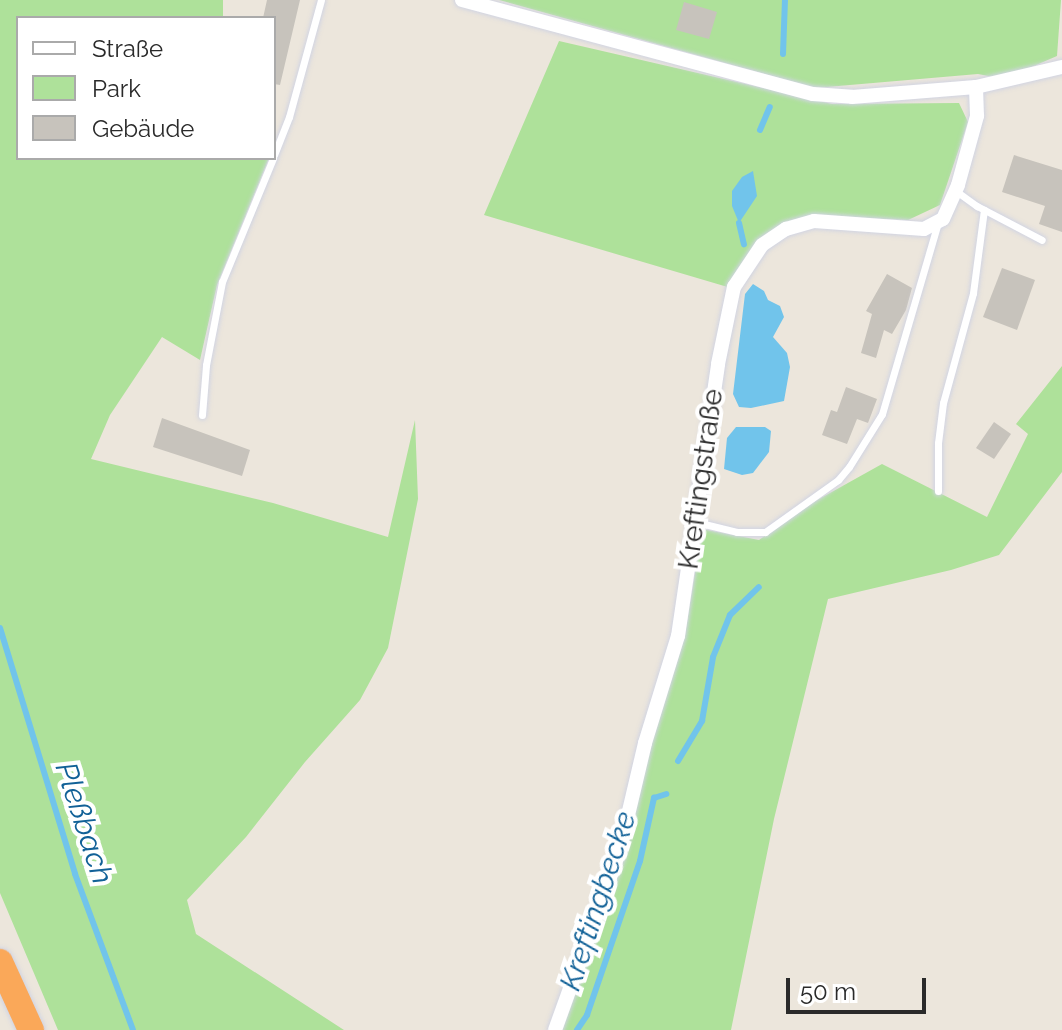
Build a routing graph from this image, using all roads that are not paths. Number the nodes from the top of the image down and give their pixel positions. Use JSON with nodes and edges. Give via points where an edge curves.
{"nodes":[{"id":1,"x":321,"y":0,"type":"edge"},
{"id":2,"x":462,"y":0,"type":"edge"},
{"id":3,"x":1062,"y":67,"type":"edge"},
{"id":4,"x":976,"y":87,"type":"junction"},
{"id":5,"x":276,"y":149,"type":"edge"},
{"id":6,"x":271,"y":160,"type":"edge"},
{"id":7,"x":956,"y":191,"type":"junction"},
{"id":8,"x":984,"y":210,"type":"junction"},
{"id":9,"x":938,"y":221,"type":"junction"},
{"id":10,"x":1042,"y":240,"type":"dead end"},
{"id":11,"x":202,"y":415,"type":"dead end"},
{"id":12,"x":938,"y":491,"type":"dead end"},
{"id":13,"x":695,"y":521,"type":"junction"},
{"id":14,"x":0,"y":962,"type":"edge"},
{"id":15,"x":31,"y":1030,"type":"edge"},
{"id":16,"x":555,"y":1030,"type":"edge"}],
"edges":[{"from":1,"to":5,"type":"lane"},
{"from":2,"to":4,"type":"street","via":[[813,94],[852,97]]},
{"from":3,"to":4,"type":"street"},
{"from":4,"to":7,"type":"street","via":[[977,116]]},
{"from":6,"to":11,"type":"lane","via":[[222,282]]},
{"from":7,"to":8,"type":"lane"},
{"from":7,"to":9,"type":"street"},
{"from":8,"to":10,"type":"lane"},
{"from":8,"to":12,"type":"lane","via":[[973,293],[943,403]]},
{"from":9,"to":13,"type":"lane","via":[[882,414],[849,467],[765,532],[737,532]]},
{"from":9,"to":13,"type":"street","name":"Kreftingstraße","via":[[924,229],[814,221],[786,229],[749,261],[734,287],[718,364]]},
{"from":13,"to":16,"type":"street","name":"Kreftingstraße","via":[[678,636],[620,849]]},
{"from":14,"to":15,"type":"highway"}]}
